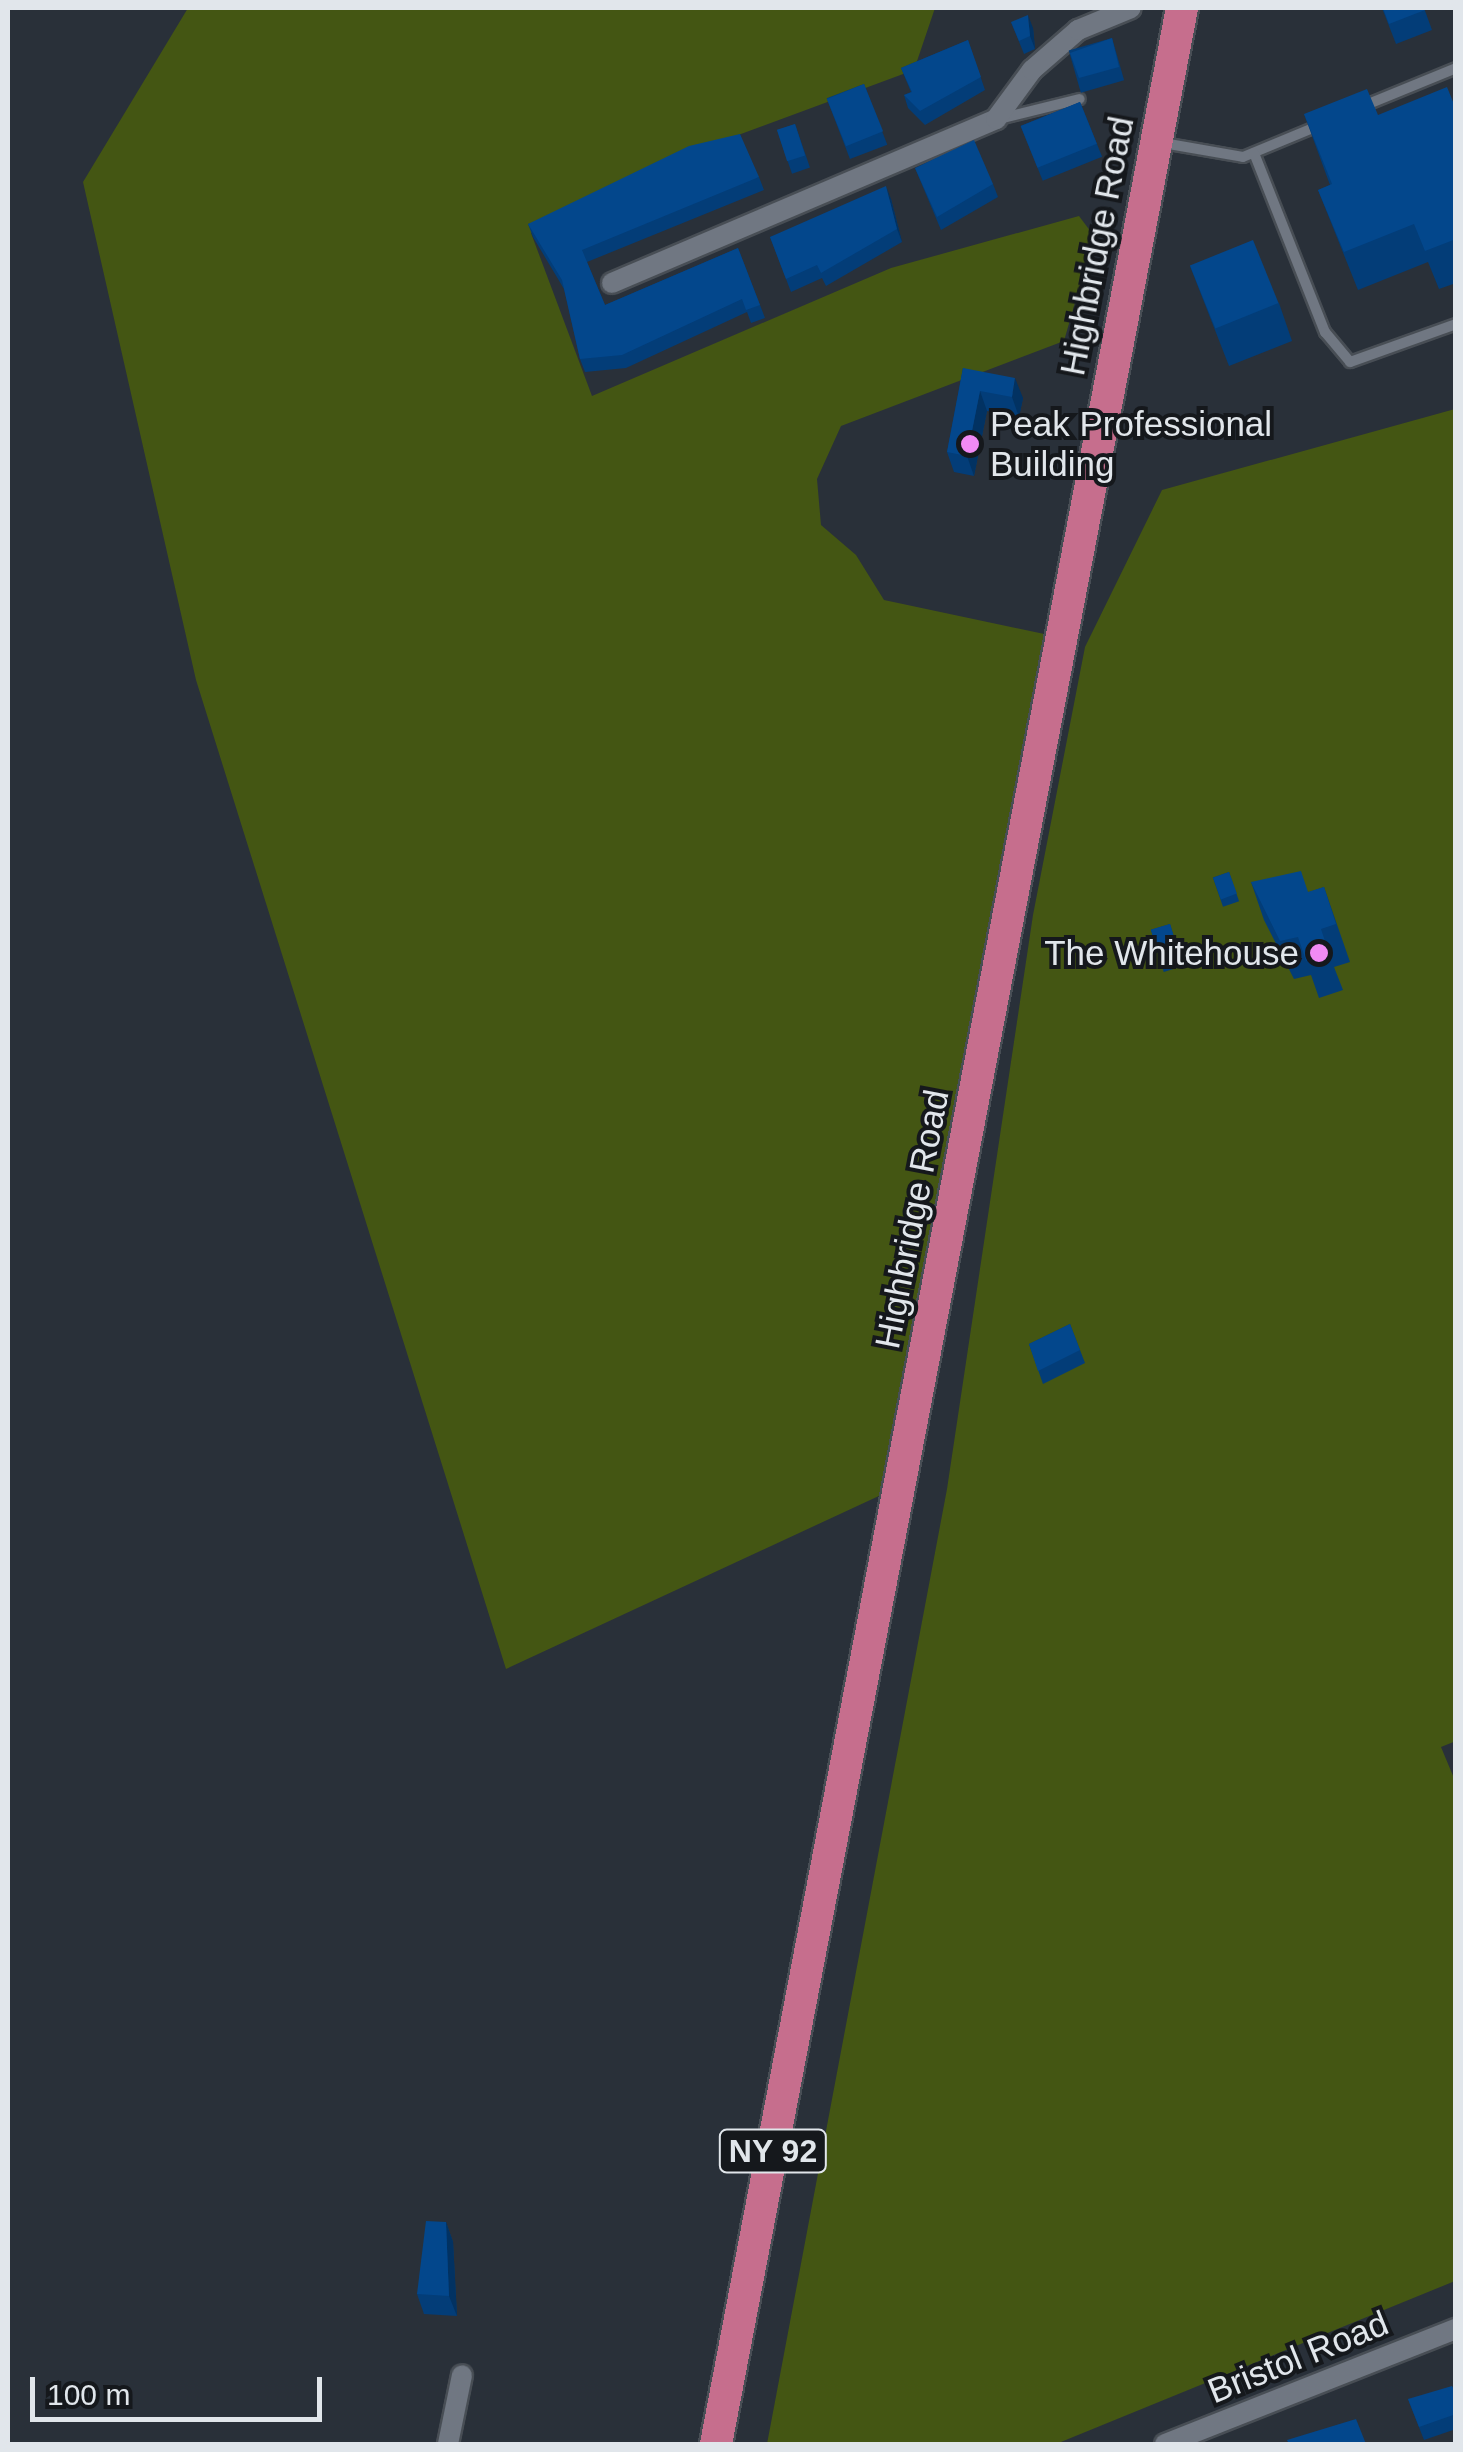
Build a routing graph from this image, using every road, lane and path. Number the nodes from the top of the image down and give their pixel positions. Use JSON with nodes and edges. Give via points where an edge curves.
{"nodes":[{"id":1,"x":1132,"y":8,"type":"edge"},
{"id":2,"x":1182,"y":8,"type":"edge"},
{"id":3,"x":1456,"y":68,"type":"edge"},
{"id":4,"x":1080,"y":99,"type":"edge"},
{"id":5,"x":1344,"y":115,"type":"edge"},
{"id":6,"x":996,"y":119,"type":"junction"},
{"id":7,"x":1326,"y":122,"type":"edge"},
{"id":8,"x":1157,"y":142,"type":"junction"},
{"id":9,"x":1254,"y":153,"type":"junction"},
{"id":10,"x":612,"y":283,"type":"dead end"},
{"id":11,"x":1456,"y":324,"type":"edge"},
{"id":12,"x":1456,"y":2329,"type":"edge"},
{"id":13,"x":462,"y":2375,"type":"dead end"},
{"id":14,"x":448,"y":2444,"type":"edge"},
{"id":15,"x":716,"y":2444,"type":"edge"},
{"id":16,"x":1165,"y":2444,"type":"edge"}],
"edges":[{"from":1,"to":6,"type":"street","via":[[1078,30],[1032,70]]},
{"from":2,"to":8,"type":"highway","name":"Highbridge Road","number":"NY 92"},
{"from":3,"to":5,"type":"lane"},
{"from":4,"to":6,"type":"lane"},
{"from":6,"to":10,"type":"street"},
{"from":7,"to":9,"type":"lane"},
{"from":8,"to":9,"type":"lane"},
{"from":8,"to":15,"type":"highway","name":"Highbridge Road","number":"NY 92"},
{"from":9,"to":11,"type":"lane","via":[[1325,332],[1350,362]]},
{"from":12,"to":16,"type":"street","name":"Bristol Road"},
{"from":13,"to":14,"type":"street"}]}
